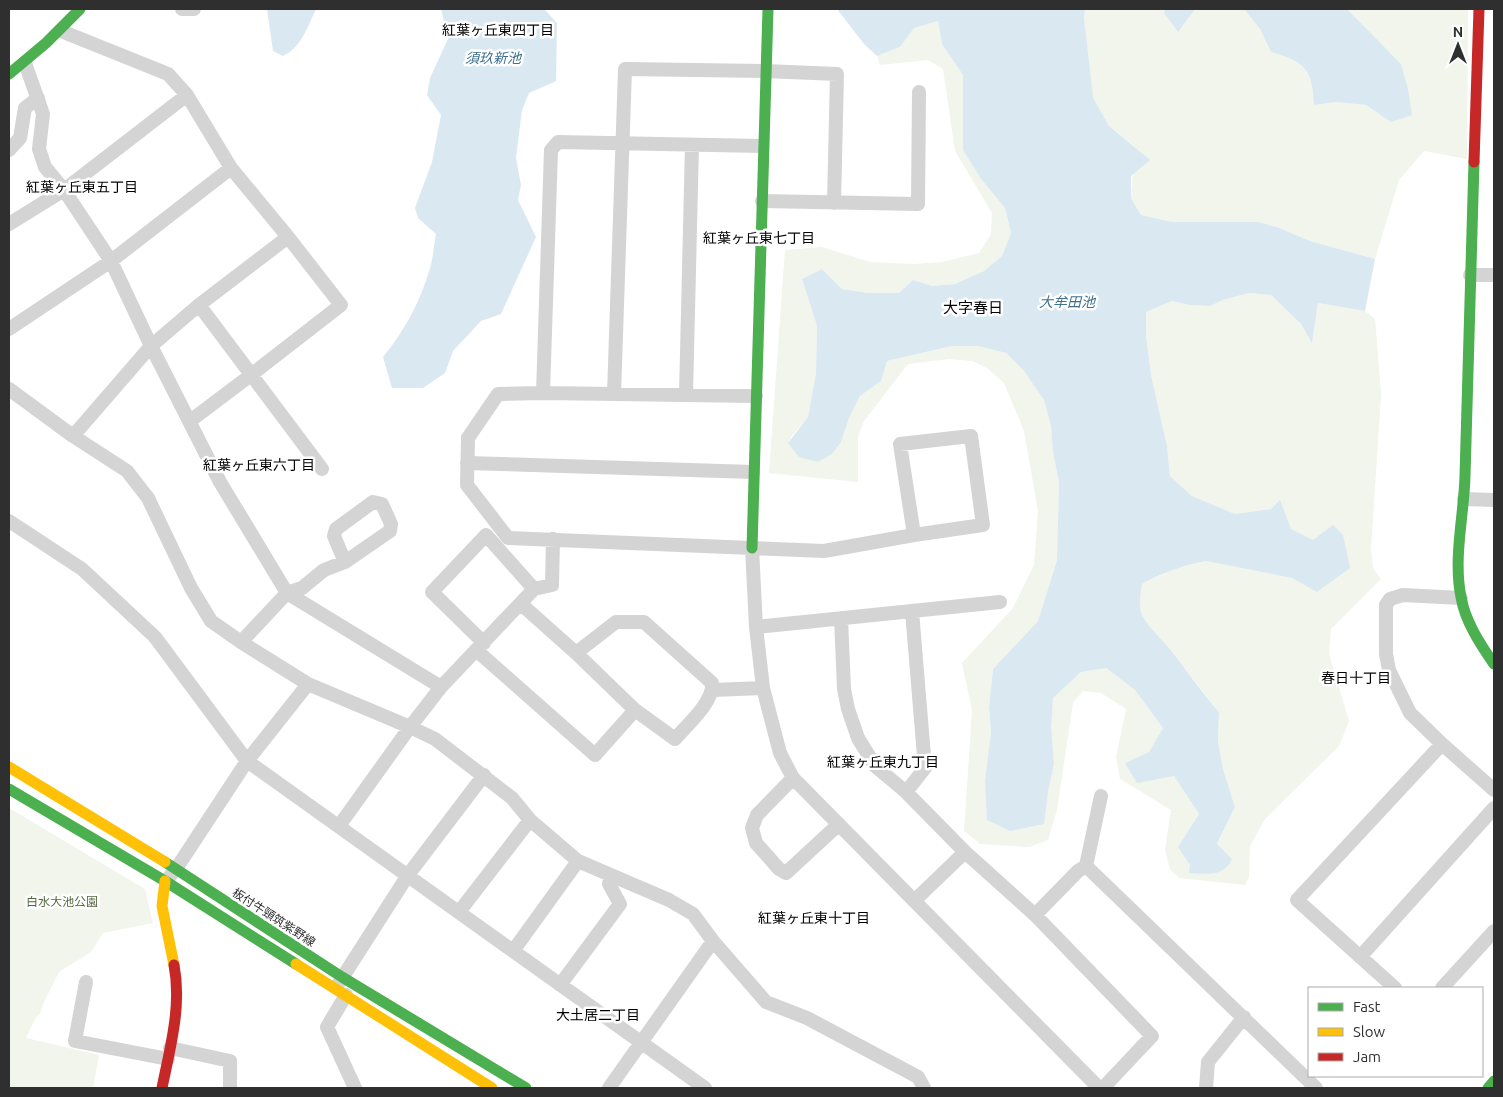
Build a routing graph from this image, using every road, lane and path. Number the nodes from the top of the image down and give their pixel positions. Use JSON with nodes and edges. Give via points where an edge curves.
{"nodes":[{"id":1,"x":80,"y":9,"type":"edge"},
{"id":2,"x":182,"y":9,"type":"edge"},
{"id":3,"x":194,"y":9,"type":"edge"},
{"id":4,"x":768,"y":9,"type":"edge"},
{"id":5,"x":1479,"y":9,"type":"edge"},
{"id":6,"x":61,"y":31,"type":"junction"},
{"id":7,"x":25,"y":62,"type":"junction"},
{"id":8,"x":765,"y":71,"type":"junction"},
{"id":9,"x":9,"y":74,"type":"edge"},
{"id":10,"x":919,"y":92,"type":"dead end"},
{"id":11,"x":187,"y":95,"type":"junction"},
{"id":12,"x":38,"y":98,"type":"junction"},
{"id":13,"x":622,"y":143,"type":"junction"},
{"id":14,"x":692,"y":145,"type":"junction"},
{"id":15,"x":762,"y":146,"type":"junction"},
{"id":16,"x":9,"y":150,"type":"edge"},
{"id":17,"x":231,"y":168,"type":"junction"},
{"id":18,"x":64,"y":190,"type":"junction"},
{"id":19,"x":762,"y":201,"type":"junction"},
{"id":20,"x":834,"y":204,"type":"junction"},
{"id":21,"x":9,"y":224,"type":"edge"},
{"id":22,"x":288,"y":237,"type":"junction"},
{"id":23,"x":111,"y":262,"type":"junction"},
{"id":24,"x":1470,"y":275,"type":"junction"},
{"id":25,"x":1494,"y":275,"type":"edge"},
{"id":26,"x":199,"y":306,"type":"junction"},
{"id":27,"x":9,"y":330,"type":"edge"},
{"id":28,"x":150,"y":346,"type":"junction"},
{"id":29,"x":251,"y":376,"type":"junction"},
{"id":30,"x":9,"y":389,"type":"edge"},
{"id":31,"x":543,"y":394,"type":"junction"},
{"id":32,"x":614,"y":394,"type":"junction"},
{"id":33,"x":686,"y":395,"type":"junction"},
{"id":34,"x":756,"y":396,"type":"junction"},
{"id":35,"x":190,"y":421,"type":"junction"},
{"id":36,"x":73,"y":436,"type":"junction"},
{"id":37,"x":468,"y":463,"type":"junction"},
{"id":38,"x":322,"y":469,"type":"dead end"},
{"id":39,"x":754,"y":472,"type":"junction"},
{"id":40,"x":1464,"y":499,"type":"junction"},
{"id":41,"x":1494,"y":500,"type":"edge"},
{"id":42,"x":9,"y":521,"type":"edge"},
{"id":43,"x":914,"y":535,"type":"junction"},
{"id":44,"x":553,"y":539,"type":"junction"},
{"id":45,"x":752,"y":548,"type":"junction"},
{"id":46,"x":345,"y":562,"type":"junction"},
{"id":47,"x":534,"y":589,"type":"junction"},
{"id":48,"x":287,"y":593,"type":"junction"},
{"id":49,"x":1461,"y":598,"type":"junction"},
{"id":50,"x":1000,"y":602,"type":"dead end"},
{"id":51,"x":521,"y":604,"type":"junction"},
{"id":52,"x":912,"y":611,"type":"junction"},
{"id":53,"x":841,"y":618,"type":"junction"},
{"id":54,"x":756,"y":627,"type":"junction"},
{"id":55,"x":241,"y":642,"type":"junction"},
{"id":56,"x":480,"y":646,"type":"junction"},
{"id":57,"x":576,"y":653,"type":"junction"},
{"id":58,"x":1494,"y":664,"type":"edge"},
{"id":59,"x":308,"y":684,"type":"junction"},
{"id":60,"x":441,"y":686,"type":"junction"},
{"id":61,"x":763,"y":688,"type":"junction"},
{"id":62,"x":713,"y":690,"type":"junction"},
{"id":63,"x":635,"y":710,"type":"junction"},
{"id":64,"x":410,"y":727,"type":"junction"},
{"id":65,"x":1442,"y":744,"type":"junction"},
{"id":66,"x":247,"y":761,"type":"junction"},
{"id":67,"x":9,"y":768,"type":"edge"},
{"id":68,"x":484,"y":775,"type":"junction"},
{"id":69,"x":794,"y":778,"type":"junction"},
{"id":70,"x":9,"y":789,"type":"edge"},
{"id":71,"x":1494,"y":790,"type":"edge"},
{"id":72,"x":906,"y":792,"type":"junction"},
{"id":73,"x":1101,"y":796,"type":"dead end"},
{"id":74,"x":1494,"y":808,"type":"edge"},
{"id":75,"x":530,"y":820,"type":"junction"},
{"id":76,"x":839,"y":824,"type":"junction"},
{"id":77,"x":339,"y":826,"type":"junction"},
{"id":78,"x":965,"y":852,"type":"junction"},
{"id":79,"x":578,"y":861,"type":"junction"},
{"id":80,"x":1086,"y":866,"type":"junction"},
{"id":81,"x":176,"y":870,"type":"junction"},
{"id":82,"x":408,"y":875,"type":"junction"},
{"id":83,"x":611,"y":875,"type":"junction"},
{"id":84,"x":165,"y":881,"type":"junction"},
{"id":85,"x":914,"y":901,"type":"junction"},
{"id":86,"x":458,"y":912,"type":"junction"},
{"id":87,"x":1035,"y":915,"type":"junction"},
{"id":88,"x":1494,"y":931,"type":"edge"},
{"id":89,"x":713,"y":942,"type":"junction"},
{"id":90,"x":513,"y":951,"type":"junction"},
{"id":91,"x":1360,"y":957,"type":"junction"},
{"id":92,"x":86,"y":982,"type":"dead end"},
{"id":93,"x":560,"y":985,"type":"junction"},
{"id":94,"x":341,"y":987,"type":"junction"},
{"id":95,"x":1394,"y":987,"type":"edge"},
{"id":96,"x":1443,"y":987,"type":"edge"},
{"id":97,"x":1244,"y":1017,"type":"junction"},
{"id":98,"x":641,"y":1043,"type":"junction"},
{"id":99,"x":169,"y":1054,"type":"junction"},
{"id":100,"x":1494,"y":1081,"type":"edge"},
{"id":101,"x":476,"y":1084,"type":"edge"},
{"id":102,"x":162,"y":1088,"type":"edge"},
{"id":103,"x":230,"y":1088,"type":"edge"},
{"id":104,"x":355,"y":1088,"type":"edge"},
{"id":105,"x":492,"y":1088,"type":"edge"},
{"id":106,"x":526,"y":1088,"type":"edge"},
{"id":107,"x":609,"y":1088,"type":"edge"},
{"id":108,"x":705,"y":1088,"type":"edge"},
{"id":109,"x":924,"y":1088,"type":"edge"},
{"id":110,"x":1101,"y":1088,"type":"edge"},
{"id":111,"x":1206,"y":1088,"type":"edge"},
{"id":112,"x":1316,"y":1088,"type":"edge"},
{"id":113,"x":1488,"y":1088,"type":"edge"}],
"edges":[{"from":1,"to":6,"type":"street"},
{"from":2,"to":3,"type":"street"},
{"from":4,"to":8,"type":"street"},
{"from":5,"to":24,"type":"street"},
{"from":6,"to":7,"type":"street"},
{"from":6,"to":11,"type":"street","via":[[168,74]]},
{"from":7,"to":9,"type":"street"},
{"from":7,"to":12,"type":"street"},
{"from":8,"to":13,"type":"street","via":[[625,69]]},
{"from":8,"to":15,"type":"street"},
{"from":8,"to":20,"type":"street","via":[[837,74]]},
{"from":10,"to":20,"type":"street","via":[[918,204]]},
{"from":11,"to":17,"type":"street"},
{"from":11,"to":18,"type":"street"},
{"from":12,"to":16,"type":"street","via":[[25,108],[20,138]]},
{"from":12,"to":18,"type":"street","via":[[43,114],[39,149],[45,167]]},
{"from":13,"to":14,"type":"street"},
{"from":13,"to":31,"type":"street","via":[[558,142],[550,150]]},
{"from":13,"to":32,"type":"street"},
{"from":14,"to":15,"type":"street"},
{"from":14,"to":33,"type":"street"},
{"from":15,"to":19,"type":"street"},
{"from":17,"to":22,"type":"street"},
{"from":17,"to":23,"type":"street"},
{"from":18,"to":21,"type":"street"},
{"from":18,"to":23,"type":"street"},
{"from":19,"to":20,"type":"street"},
{"from":19,"to":34,"type":"street"},
{"from":22,"to":26,"type":"street"},
{"from":22,"to":29,"type":"street","via":[[341,305]]},
{"from":23,"to":27,"type":"street"},
{"from":23,"to":28,"type":"street"},
{"from":24,"to":25,"type":"street"},
{"from":24,"to":40,"type":"street"},
{"from":26,"to":28,"type":"street"},
{"from":26,"to":29,"type":"street"},
{"from":28,"to":35,"type":"street"},
{"from":28,"to":36,"type":"street"},
{"from":29,"to":35,"type":"street"},
{"from":29,"to":38,"type":"street"},
{"from":30,"to":36,"type":"street"},
{"from":31,"to":32,"type":"street"},
{"from":31,"to":37,"type":"street","via":[[498,394],[468,438]]},
{"from":32,"to":33,"type":"street"},
{"from":33,"to":34,"type":"street"},
{"from":34,"to":39,"type":"street"},
{"from":35,"to":48,"type":"street","via":[[220,482]]},
{"from":36,"to":55,"type":"street","via":[[127,471],[148,498],[191,588],[211,621]]},
{"from":37,"to":39,"type":"street"},
{"from":37,"to":44,"type":"street","via":[[467,485],[508,538]]},
{"from":39,"to":45,"type":"street"},
{"from":40,"to":41,"type":"street"},
{"from":40,"to":49,"type":"street"},
{"from":42,"to":66,"type":"street","via":[[82,568],[156,637]]},
{"from":43,"to":43,"type":"street","via":[[983,524],[971,436],[900,444]]},
{"from":43,"to":45,"type":"street","via":[[824,552]]},
{"from":44,"to":45,"type":"street"},
{"from":44,"to":47,"type":"street","via":[[552,585]]},
{"from":45,"to":54,"type":"street"},
{"from":46,"to":46,"type":"street","via":[[390,531],[391,524],[382,504],[373,502],[336,529],[334,536]]},
{"from":46,"to":48,"type":"street","via":[[324,570],[302,588]]},
{"from":47,"to":51,"type":"street"},
{"from":47,"to":56,"type":"street","via":[[486,535],[432,592]]},
{"from":48,"to":55,"type":"street"},
{"from":48,"to":60,"type":"street"},
{"from":49,"to":58,"type":"street","via":[[1477,640]]},
{"from":49,"to":65,"type":"street","via":[[1403,595],[1390,598],[1386,605],[1389,670],[1410,713]]},
{"from":50,"to":52,"type":"street"},
{"from":51,"to":56,"type":"street"},
{"from":51,"to":57,"type":"street"},
{"from":52,"to":53,"type":"street"},
{"from":52,"to":72,"type":"street","via":[[925,768]]},
{"from":53,"to":54,"type":"street"},
{"from":53,"to":72,"type":"street","via":[[844,689],[858,738],[875,766]]},
{"from":54,"to":61,"type":"street"},
{"from":55,"to":59,"type":"street"},
{"from":56,"to":60,"type":"street"},
{"from":56,"to":63,"type":"street","via":[[595,755]]},
{"from":57,"to":62,"type":"street","via":[[616,622],[644,622],[712,683]]},
{"from":57,"to":63,"type":"street"},
{"from":59,"to":64,"type":"street"},
{"from":59,"to":66,"type":"street"},
{"from":60,"to":64,"type":"street"},
{"from":61,"to":62,"type":"street"},
{"from":61,"to":69,"type":"street","via":[[780,754]]},
{"from":62,"to":63,"type":"street","via":[[708,701],[675,739]]},
{"from":64,"to":68,"type":"street","via":[[435,740]]},
{"from":64,"to":77,"type":"street"},
{"from":65,"to":71,"type":"street"},
{"from":65,"to":91,"type":"street","via":[[1298,900]]},
{"from":66,"to":77,"type":"street"},
{"from":66,"to":81,"type":"street"},
{"from":67,"to":81,"type":"street","name":"板付牛頸筑紫野線"},
{"from":68,"to":75,"type":"street","via":[[512,798]]},
{"from":68,"to":82,"type":"street"},
{"from":69,"to":76,"type":"street"},
{"from":69,"to":76,"type":"street","via":[[757,815],[752,828],[756,843],[779,869],[786,873]]},
{"from":70,"to":84,"type":"street","name":"板付牛頸筑紫野線"},
{"from":72,"to":78,"type":"street"},
{"from":73,"to":80,"type":"street"},
{"from":74,"to":91,"type":"street"},
{"from":75,"to":79,"type":"street"},
{"from":75,"to":86,"type":"street"},
{"from":76,"to":85,"type":"street"},
{"from":77,"to":82,"type":"street"},
{"from":78,"to":85,"type":"street"},
{"from":78,"to":87,"type":"street"},
{"from":79,"to":83,"type":"street"},
{"from":79,"to":90,"type":"street"},
{"from":80,"to":87,"type":"street"},
{"from":80,"to":97,"type":"street"},
{"from":81,"to":84,"type":"street"},
{"from":81,"to":94,"type":"street","name":"板付牛頸筑紫野線"},
{"from":82,"to":86,"type":"street"},
{"from":82,"to":94,"type":"street"},
{"from":83,"to":89,"type":"street","via":[[693,914]]},
{"from":83,"to":93,"type":"street","via":[[609,884],[620,904]]},
{"from":84,"to":94,"type":"street","name":"板付牛頸筑紫野線"},
{"from":84,"to":99,"type":"street","via":[[162,906],[178,996]]},
{"from":85,"to":110,"type":"street"},
{"from":86,"to":90,"type":"street"},
{"from":87,"to":110,"type":"street","via":[[1152,1036]]},
{"from":88,"to":96,"type":"street"},
{"from":89,"to":98,"type":"street"},
{"from":89,"to":109,"type":"street","via":[[766,1002],[807,1018],[918,1077]]},
{"from":90,"to":93,"type":"street"},
{"from":91,"to":95,"type":"street"},
{"from":92,"to":99,"type":"street","via":[[75,1041]]},
{"from":93,"to":98,"type":"street"},
{"from":94,"to":101,"type":"street","name":"板付牛頸筑紫野線"},
{"from":94,"to":104,"type":"street","via":[[327,1027]]},
{"from":94,"to":106,"type":"street","name":"板付牛頸筑紫野線"},
{"from":97,"to":111,"type":"street","via":[[1208,1062]]},
{"from":97,"to":112,"type":"street"},
{"from":98,"to":107,"type":"street"},
{"from":98,"to":108,"type":"street"},
{"from":99,"to":102,"type":"street"},
{"from":99,"to":103,"type":"street","via":[[230,1062]]},
{"from":100,"to":113,"type":"street"},
{"from":101,"to":105,"type":"street","name":"板付牛頸筑紫野線"}]}
